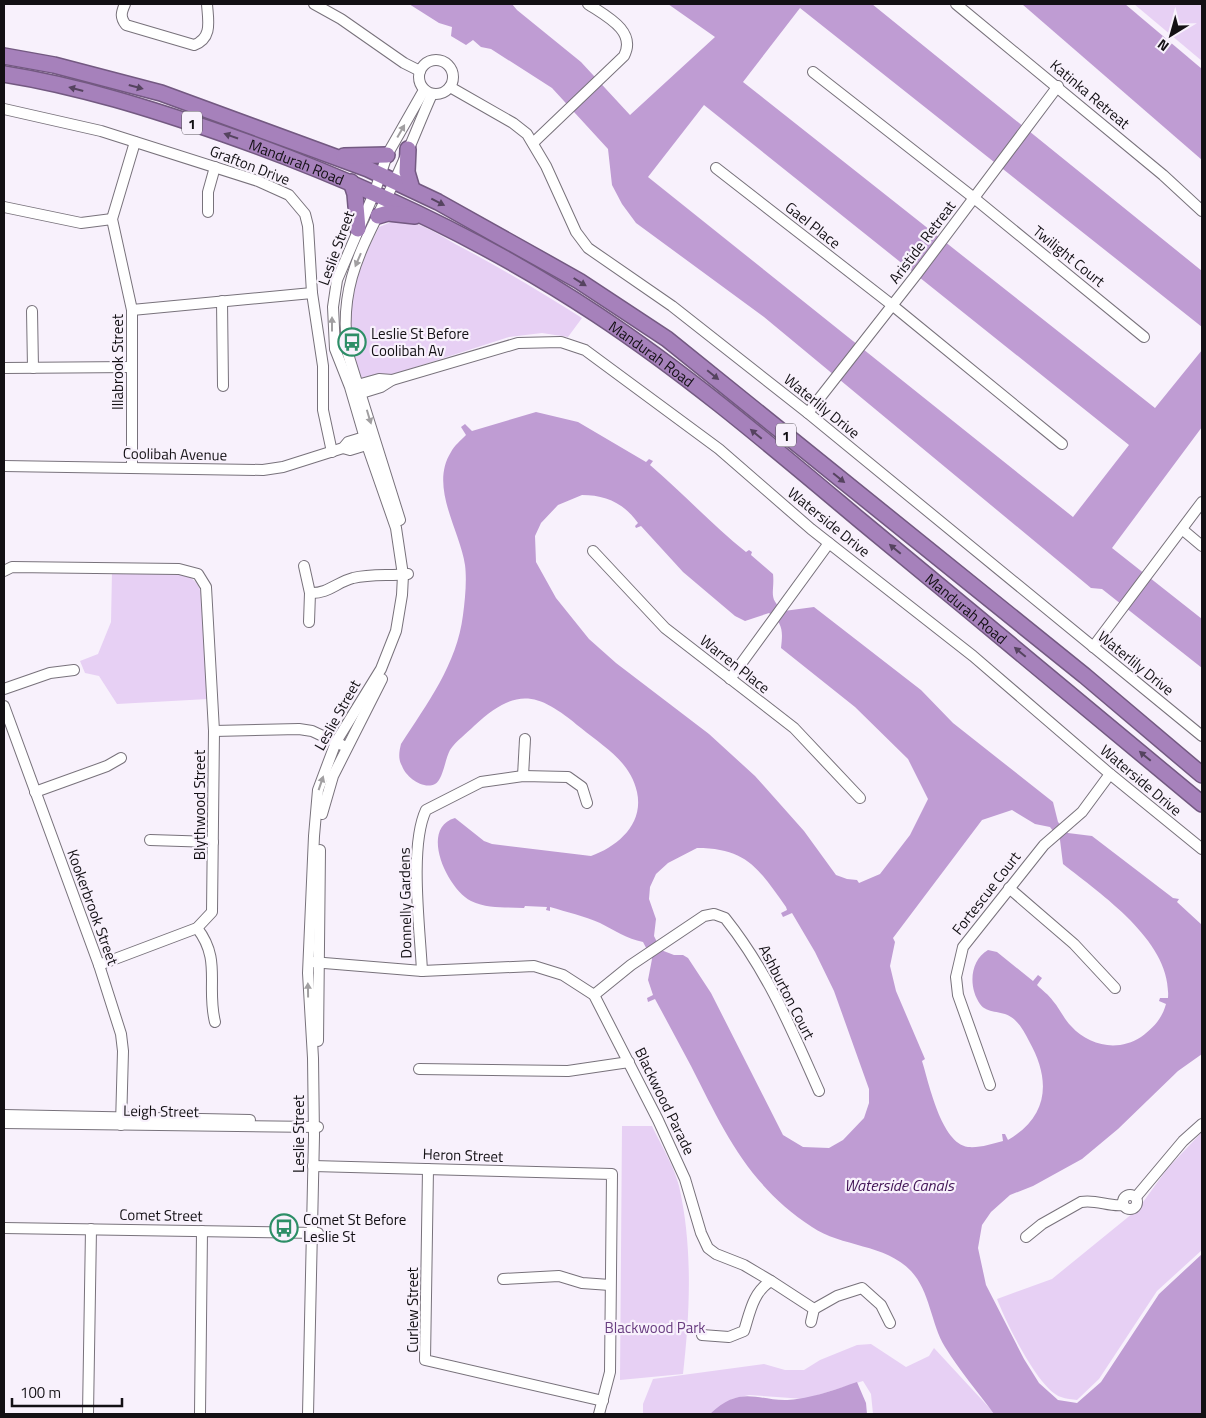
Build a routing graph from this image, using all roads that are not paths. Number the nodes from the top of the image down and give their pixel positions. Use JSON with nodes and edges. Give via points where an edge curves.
{"nodes":[{"id":1,"x":125,"y":4,"type":"edge"},
{"id":2,"x":207,"y":4,"type":"edge"},
{"id":3,"x":314,"y":4,"type":"edge"},
{"id":4,"x":588,"y":4,"type":"edge"},
{"id":5,"x":956,"y":4,"type":"edge"},
{"id":6,"x":4,"y":56,"type":"edge"},
{"id":7,"x":420,"y":71,"type":"junction"},
{"id":8,"x":813,"y":72,"type":"dead end"},
{"id":9,"x":4,"y":74,"type":"edge"},
{"id":10,"x":1058,"y":86,"type":"junction"},
{"id":11,"x":450,"y":87,"type":"junction"},
{"id":12,"x":428,"y":92,"type":"junction"},
{"id":13,"x":4,"y":109,"type":"edge"},
{"id":14,"x":135,"y":142,"type":"junction"},
{"id":15,"x":533,"y":143,"type":"junction"},
{"id":16,"x":408,"y":149,"type":"junction"},
{"id":17,"x":387,"y":155,"type":"junction"},
{"id":18,"x":333,"y":156,"type":"junction"},
{"id":19,"x":215,"y":167,"type":"junction"},
{"id":20,"x":716,"y":168,"type":"dead end"},
{"id":21,"x":388,"y":178,"type":"junction"},
{"id":22,"x":351,"y":182,"type":"junction"},
{"id":23,"x":412,"y":189,"type":"junction"},
{"id":24,"x":381,"y":194,"type":"junction"},
{"id":25,"x":974,"y":198,"type":"junction"},
{"id":26,"x":4,"y":207,"type":"edge"},
{"id":27,"x":1202,"y":211,"type":"edge"},
{"id":28,"x":208,"y":212,"type":"dead end"},
{"id":29,"x":378,"y":216,"type":"junction"},
{"id":30,"x":112,"y":219,"type":"junction"},
{"id":31,"x":429,"y":219,"type":"junction"},
{"id":32,"x":358,"y":229,"type":"junction"},
{"id":33,"x":312,"y":293,"type":"junction"},
{"id":34,"x":222,"y":302,"type":"junction"},
{"id":35,"x":892,"y":305,"type":"junction"},
{"id":36,"x":132,"y":310,"type":"junction"},
{"id":37,"x":32,"y":311,"type":"dead end"},
{"id":38,"x":1144,"y":337,"type":"dead end"},
{"id":39,"x":4,"y":368,"type":"edge"},
{"id":40,"x":33,"y":368,"type":"junction"},
{"id":41,"x":132,"y":368,"type":"junction"},
{"id":42,"x":223,"y":386,"type":"dead end"},
{"id":43,"x":356,"y":390,"type":"junction"},
{"id":44,"x":808,"y":413,"type":"junction"},
{"id":45,"x":370,"y":440,"type":"junction"},
{"id":46,"x":1062,"y":444,"type":"dead end"},
{"id":47,"x":332,"y":452,"type":"junction"},
{"id":48,"x":4,"y":466,"type":"edge"},
{"id":49,"x":132,"y":468,"type":"junction"},
{"id":50,"x":1202,"y":502,"type":"edge"},
{"id":51,"x":1183,"y":530,"type":"junction"},
{"id":52,"x":829,"y":543,"type":"junction"},
{"id":53,"x":1202,"y":546,"type":"edge"},
{"id":54,"x":593,"y":551,"type":"dead end"},
{"id":55,"x":304,"y":566,"type":"dead end"},
{"id":56,"x":4,"y":571,"type":"edge"},
{"id":57,"x":406,"y":574,"type":"junction"},
{"id":58,"x":310,"y":593,"type":"junction"},
{"id":59,"x":309,"y":622,"type":"dead end"},
{"id":60,"x":1093,"y":646,"type":"junction"},
{"id":61,"x":74,"y":670,"type":"dead end"},
{"id":62,"x":730,"y":679,"type":"junction"},
{"id":63,"x":4,"y":689,"type":"edge"},
{"id":64,"x":4,"y":706,"type":"edge"},
{"id":65,"x":214,"y":731,"type":"junction"},
{"id":66,"x":1202,"y":736,"type":"edge"},
{"id":67,"x":525,"y":739,"type":"dead end"},
{"id":68,"x":341,"y":745,"type":"junction"},
{"id":69,"x":121,"y":758,"type":"dead end"},
{"id":70,"x":1110,"y":774,"type":"junction"},
{"id":71,"x":1202,"y":775,"type":"edge"},
{"id":72,"x":523,"y":776,"type":"junction"},
{"id":73,"x":35,"y":792,"type":"junction"},
{"id":74,"x":860,"y":798,"type":"dead end"},
{"id":75,"x":587,"y":803,"type":"dead end"},
{"id":76,"x":1202,"y":804,"type":"edge"},
{"id":77,"x":150,"y":840,"type":"dead end"},
{"id":78,"x":213,"y":842,"type":"junction"},
{"id":79,"x":1202,"y":850,"type":"edge"},
{"id":80,"x":1009,"y":888,"type":"junction"},
{"id":81,"x":197,"y":928,"type":"junction"},
{"id":82,"x":99,"y":965,"type":"junction"},
{"id":83,"x":313,"y":965,"type":"junction"},
{"id":84,"x":422,"y":971,"type":"junction"},
{"id":85,"x":1115,"y":988,"type":"dead end"},
{"id":86,"x":594,"y":995,"type":"junction"},
{"id":87,"x":216,"y":1022,"type":"dead end"},
{"id":88,"x":629,"y":1062,"type":"junction"},
{"id":89,"x":420,"y":1069,"type":"dead end"},
{"id":90,"x":990,"y":1085,"type":"dead end"},
{"id":91,"x":819,"y":1091,"type":"dead end"},
{"id":92,"x":4,"y":1115,"type":"edge"},
{"id":93,"x":122,"y":1121,"type":"junction"},
{"id":94,"x":4,"y":1123,"type":"edge"},
{"id":95,"x":316,"y":1124,"type":"junction"},
{"id":96,"x":1202,"y":1124,"type":"edge"},
{"id":97,"x":316,"y":1166,"type":"junction"},
{"id":98,"x":428,"y":1169,"type":"junction"},
{"id":99,"x":4,"y":1228,"type":"edge"},
{"id":100,"x":91,"y":1229,"type":"junction"},
{"id":101,"x":202,"y":1231,"type":"junction"},
{"id":102,"x":315,"y":1233,"type":"junction"},
{"id":103,"x":1026,"y":1237,"type":"dead end"},
{"id":104,"x":503,"y":1279,"type":"dead end"},
{"id":105,"x":771,"y":1281,"type":"junction"},
{"id":106,"x":610,"y":1285,"type":"junction"},
{"id":107,"x":814,"y":1309,"type":"junction"},
{"id":108,"x":811,"y":1322,"type":"dead end"},
{"id":109,"x":890,"y":1323,"type":"dead end"},
{"id":110,"x":702,"y":1335,"type":"dead end"},
{"id":111,"x":603,"y":1401,"type":"junction"},
{"id":112,"x":88,"y":1414,"type":"edge"},
{"id":113,"x":200,"y":1414,"type":"edge"},
{"id":114,"x":308,"y":1414,"type":"edge"},
{"id":115,"x":315,"y":1414,"type":"edge"},
{"id":116,"x":599,"y":1414,"type":"edge"}],
"edges":[{"from":1,"to":2,"type":"street","via":[[121,19],[126,25],[194,45],[205,39],[208,32]]},
{"from":3,"to":7,"type":"street"},
{"from":4,"to":15,"type":"street","via":[[616,24],[627,36],[629,46],[624,56]]},
{"from":5,"to":10,"type":"street","name":"Katinka Retreat"},
{"from":6,"to":18,"type":"highway","name":"Mandurah Road","number":"1","one_way":true,"via":[[54,65],[161,93]]},
{"from":7,"to":11,"type":"street","via":[[430,61],[444,62],[453,73]]},
{"from":7,"to":12,"type":"street","via":[[420,84]]},
{"from":8,"to":25,"type":"street","name":"Twilight Court"},
{"from":22,"to":9,"type":"highway","name":"Mandurah Road","number":"1","one_way":true,"via":[[156,110],[48,81]]},
{"from":10,"to":25,"type":"street","name":"Aristide Retreat"},
{"from":10,"to":27,"type":"street","name":"Katinka Retreat"},
{"from":11,"to":12,"type":"street","via":[[445,92]]},
{"from":11,"to":15,"type":"street","name":"Waterlily Drive","via":[[513,123]]},
{"from":12,"to":16,"type":"street"},
{"from":17,"to":12,"type":"street","one_way":true},
{"from":13,"to":14,"type":"street","name":"Grafton Drive"},
{"from":14,"to":19,"type":"street","name":"Grafton Drive"},
{"from":14,"to":30,"type":"street","name":"Illabrook Street"},
{"from":15,"to":44,"type":"street","name":"Waterlily Drive","via":[[576,232],[588,248],[672,306]]},
{"from":16,"to":21,"type":"street"},
{"from":16,"to":23,"type":"highway","via":[[407,172]]},
{"from":17,"to":18,"type":"highway"},
{"from":17,"to":21,"type":"street"},
{"from":18,"to":21,"type":"highway","name":"Mandurah Road","number":"1"},
{"from":19,"to":28,"type":"street","via":[[208,192]]},
{"from":19,"to":33,"type":"street","name":"Grafton Drive","via":[[278,189],[301,208],[308,226]]},
{"from":20,"to":35,"type":"street","name":"Gael Place"},
{"from":21,"to":23,"type":"highway","name":"Mandurah Road","number":"1"},
{"from":21,"to":24,"type":"street","name":"Leslie Street"},
{"from":21,"to":24,"type":"street","name":"Leslie Street"},
{"from":22,"to":24,"type":"highway","name":"Mandurah Road","number":"1"},
{"from":22,"to":32,"type":"highway"},
{"from":23,"to":71,"type":"highway","name":"Mandurah Road","number":"1","one_way":true,"via":[[579,281],[667,339],[1085,676]]},
{"from":24,"to":29,"type":"street","name":"Leslie Street"},
{"from":24,"to":31,"type":"highway","name":"Mandurah Road","number":"1"},
{"from":24,"to":32,"type":"street","name":"Leslie Street"},
{"from":25,"to":35,"type":"street","name":"Aristide Retreat"},
{"from":25,"to":38,"type":"street","name":"Twilight Court"},
{"from":26,"to":30,"type":"street","via":[[81,224]]},
{"from":29,"to":31,"type":"highway","via":[[400,214]]},
{"from":29,"to":43,"type":"street","name":"Leslie Street","one_way":true,"via":[[351,277],[346,302],[345,331]]},
{"from":30,"to":36,"type":"street","name":"Illabrook Street"},
{"from":76,"to":31,"type":"highway","name":"Mandurah Road","number":"1","one_way":true,"via":[[743,423],[651,351],[539,278]]},
{"from":43,"to":32,"type":"street","name":"Leslie Street","one_way":true,"via":[[335,349],[333,307],[337,280]]},
{"from":33,"to":34,"type":"street"},
{"from":33,"to":47,"type":"street","name":"Grafton Drive","via":[[323,366],[323,410]]},
{"from":34,"to":36,"type":"street"},
{"from":34,"to":42,"type":"street"},
{"from":35,"to":44,"type":"street","name":"Aristide Retreat"},
{"from":35,"to":46,"type":"street","name":"Gael Place"},
{"from":36,"to":41,"type":"street","name":"Illabrook Street"},
{"from":37,"to":40,"type":"street"},
{"from":39,"to":40,"type":"street"},
{"from":40,"to":41,"type":"street"},
{"from":41,"to":49,"type":"street","name":"Illabrook Street"},
{"from":43,"to":45,"type":"street","name":"Leslie Street"},
{"from":43,"to":52,"type":"street","name":"Waterside Drive","via":[[379,379],[392,380],[518,344],[561,342],[585,350],[719,449]]},
{"from":44,"to":60,"type":"street","name":"Waterlily Drive"},
{"from":45,"to":47,"type":"street","name":"Coolibah Avenue","via":[[348,442]]},
{"from":45,"to":57,"type":"street","name":"Leslie Street","via":[[402,525]]},
{"from":47,"to":49,"type":"street","name":"Coolibah Avenue","via":[[264,470]]},
{"from":48,"to":49,"type":"street","name":"Coolibah Avenue"},
{"from":50,"to":51,"type":"street"},
{"from":51,"to":53,"type":"street"},
{"from":51,"to":60,"type":"street"},
{"from":52,"to":62,"type":"street"},
{"from":52,"to":70,"type":"street","name":"Waterside Drive","via":[[973,656]]},
{"from":54,"to":62,"type":"street","name":"Warren Place","via":[[665,628]]},
{"from":55,"to":58,"type":"street"},
{"from":56,"to":65,"type":"street","name":"Blythwood Street","via":[[12,568],[179,569],[198,574],[207,596]]},
{"from":57,"to":58,"type":"street","via":[[351,579],[319,594]]},
{"from":57,"to":68,"type":"street","name":"Leslie Street","via":[[396,631],[381,669]]},
{"from":58,"to":59,"type":"street"},
{"from":60,"to":66,"type":"street","name":"Waterlily Drive"},
{"from":61,"to":63,"type":"street","via":[[50,672]]},
{"from":62,"to":74,"type":"street","name":"Warren Place","via":[[794,728]]},
{"from":64,"to":73,"type":"street","name":"Kookerbrook Street"},
{"from":65,"to":68,"type":"street","via":[[299,729],[312,731]]},
{"from":65,"to":78,"type":"street","name":"Blythwood Street"},
{"from":67,"to":72,"type":"street"},
{"from":68,"to":83,"type":"street","name":"Leslie Street","via":[[318,790]]},
{"from":69,"to":73,"type":"street"},
{"from":70,"to":79,"type":"street","name":"Waterside Drive"},
{"from":70,"to":80,"type":"street","name":"Fortescue Court","via":[[1082,812],[1044,845]]},
{"from":72,"to":75,"type":"street","name":"Donnelly Gardens","via":[[568,777],[582,787]]},
{"from":72,"to":84,"type":"street","name":"Donnelly Gardens","via":[[480,782],[426,810],[419,833]]},
{"from":73,"to":82,"type":"street","name":"Kookerbrook Street"},
{"from":77,"to":78,"type":"street"},
{"from":78,"to":81,"type":"street","name":"Blythwood Street","via":[[212,912]]},
{"from":80,"to":85,"type":"street","via":[[1074,944]]},
{"from":80,"to":90,"type":"street","name":"Fortescue Court","via":[[962,947],[956,977],[958,995]]},
{"from":81,"to":82,"type":"street"},
{"from":81,"to":87,"type":"street","via":[[207,941],[212,957],[211,1006]]},
{"from":82,"to":93,"type":"street","name":"Kookerbrook Street","via":[[123,1051]]},
{"from":83,"to":84,"type":"street","name":"Blackwood Parade"},
{"from":83,"to":95,"type":"street","name":"Leslie Street"},
{"from":84,"to":86,"type":"street","name":"Blackwood Parade","via":[[534,966],[563,975]]},
{"from":86,"to":88,"type":"street","name":"Blackwood Parade"},
{"from":86,"to":91,"type":"street","name":"Ashburton Court","via":[[631,965],[704,916],[714,914],[725,918],[749,948],[778,999]]},
{"from":88,"to":89,"type":"street","via":[[568,1071]]},
{"from":88,"to":105,"type":"street","name":"Blackwood Parade","via":[[685,1179],[708,1248]]},
{"from":92,"to":93,"type":"street","name":"Leigh Street"},
{"from":93,"to":94,"type":"street","name":"Leigh Street"},
{"from":93,"to":95,"type":"street","name":"Leigh Street"},
{"from":95,"to":97,"type":"street","name":"Leslie Street"},
{"from":96,"to":103,"type":"street","via":[[1183,1141],[1136,1197],[1126,1196],[1123,1205],[1115,1206],[1088,1200],[1081,1202]]},
{"from":97,"to":98,"type":"street","name":"Heron Street"},
{"from":97,"to":102,"type":"street","name":"Leslie Street"},
{"from":98,"to":106,"type":"street","name":"Heron Street","via":[[612,1174]]},
{"from":98,"to":111,"type":"street","name":"Curlew Street","via":[[425,1360]]},
{"from":99,"to":100,"type":"street","name":"Comet Street"},
{"from":100,"to":101,"type":"street","name":"Comet Street"},
{"from":100,"to":112,"type":"street"},
{"from":101,"to":102,"type":"street","name":"Comet Street"},
{"from":101,"to":113,"type":"street"},
{"from":102,"to":114,"type":"street","name":"Leslie Street"},
{"from":102,"to":115,"type":"street","name":"Leslie Street"},
{"from":104,"to":106,"type":"street","via":[[559,1276],[582,1283]]},
{"from":105,"to":107,"type":"street","name":"Blackwood Parade"},
{"from":105,"to":110,"type":"street","via":[[762,1286],[755,1297],[744,1331],[729,1337]]},
{"from":106,"to":111,"type":"street","via":[[610,1372]]},
{"from":107,"to":108,"type":"street"},
{"from":107,"to":109,"type":"street","via":[[837,1296],[862,1288],[881,1305]]},
{"from":111,"to":116,"type":"street"}]}
